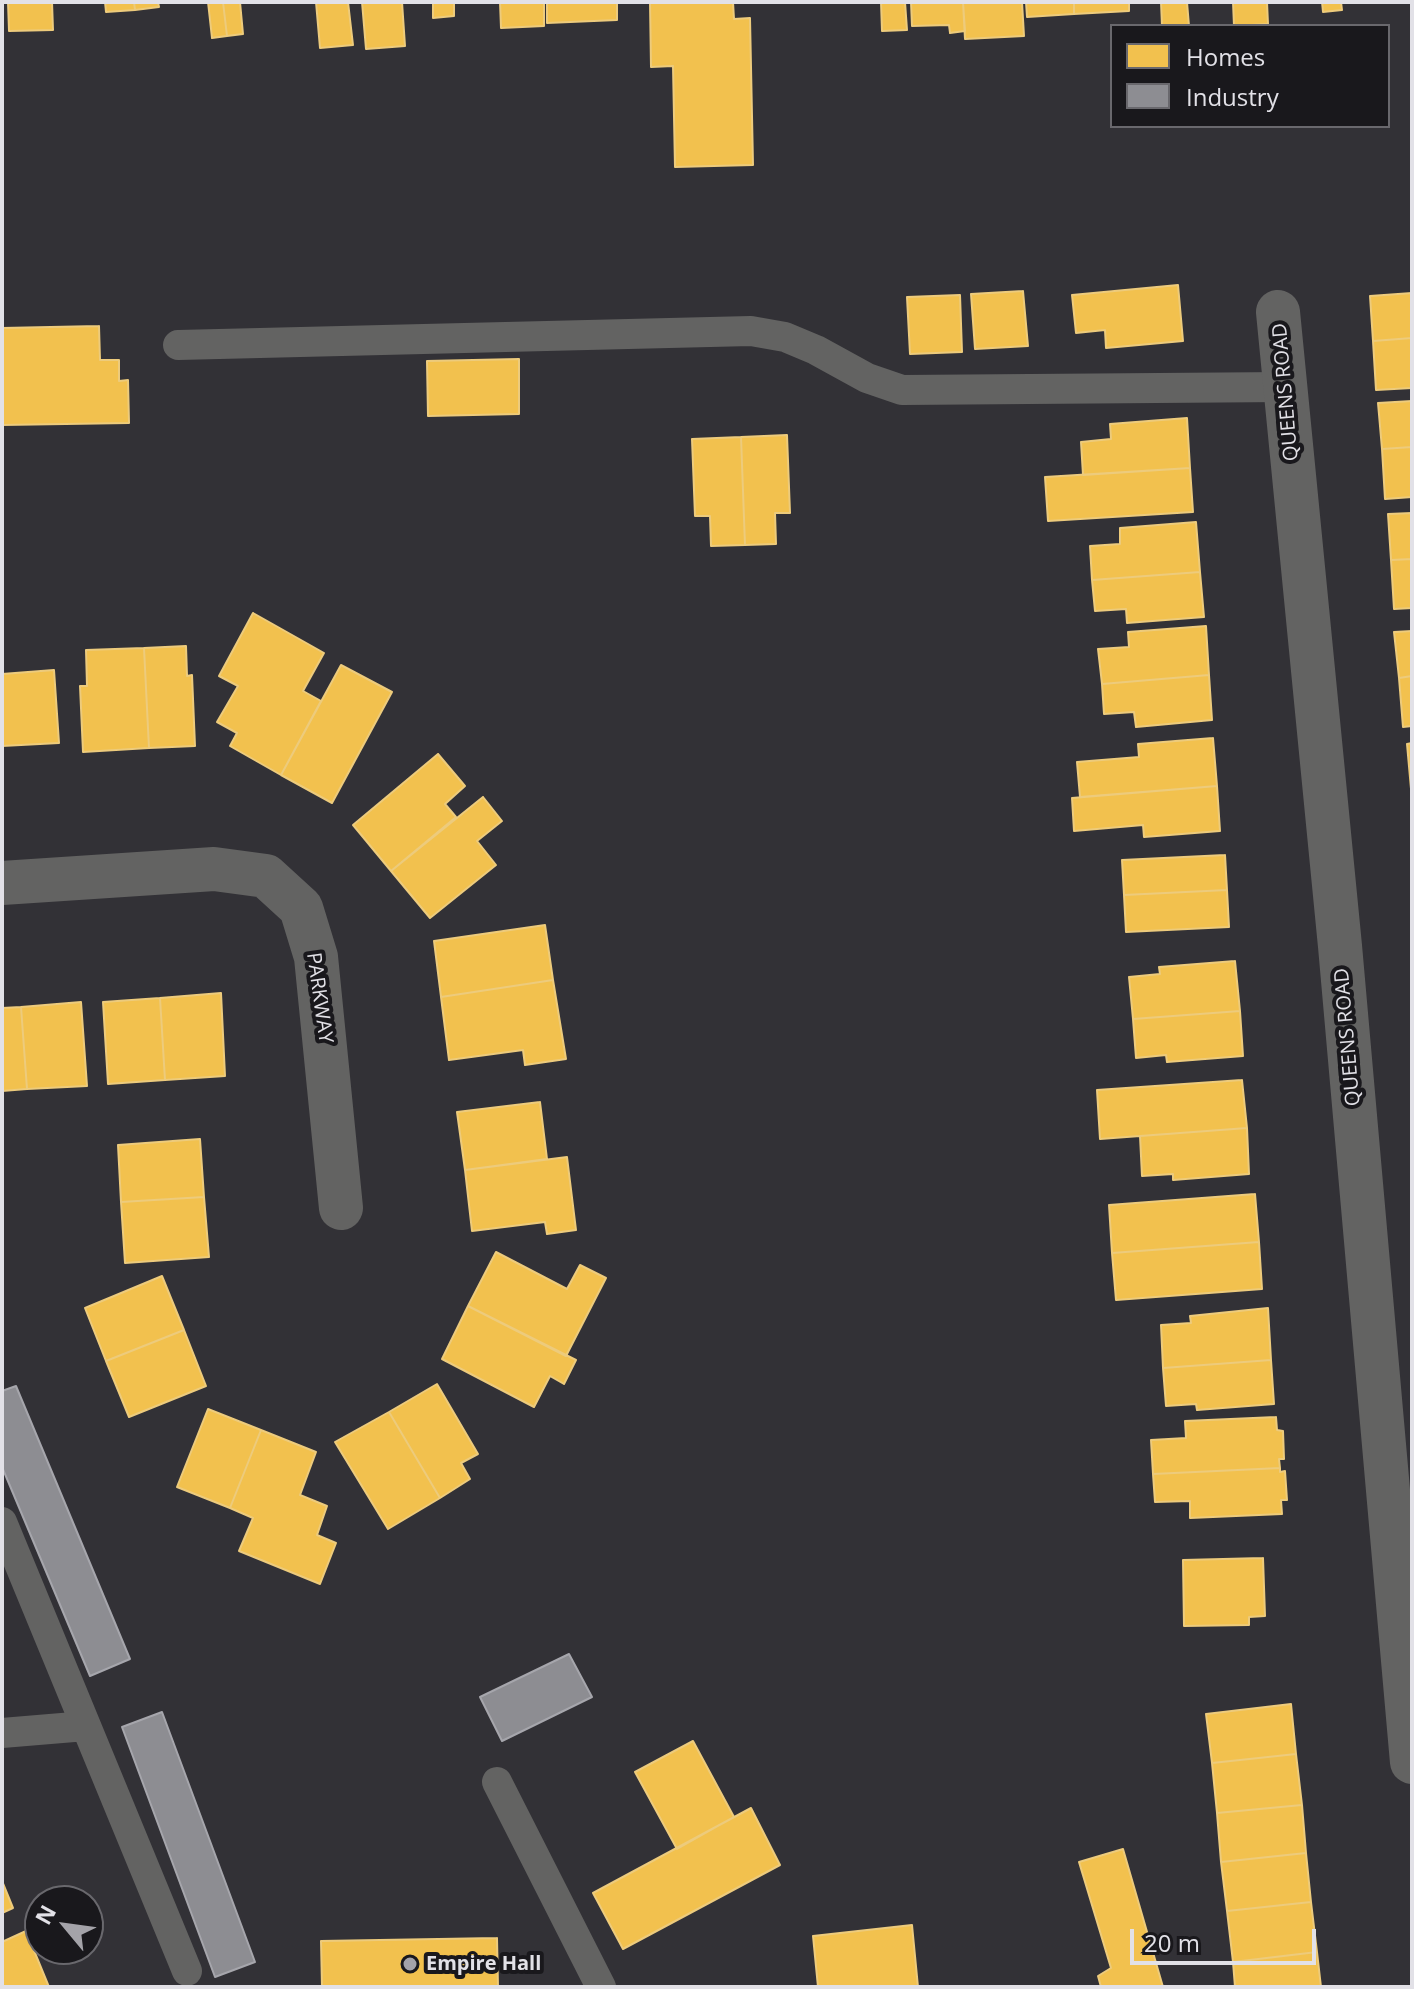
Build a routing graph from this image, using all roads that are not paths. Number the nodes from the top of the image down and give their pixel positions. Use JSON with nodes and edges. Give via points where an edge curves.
{"nodes":[{"id":1,"x":1278,"y":312,"type":"dead end"},
{"id":2,"x":178,"y":345,"type":"dead end"},
{"id":3,"x":1285,"y":387,"type":"junction"},
{"id":4,"x":2,"y":883,"type":"edge"},
{"id":5,"x":341,"y":1208,"type":"dead end"},
{"id":6,"x":2,"y":1522,"type":"edge"},
{"id":7,"x":86,"y":1726,"type":"junction"},
{"id":8,"x":2,"y":1733,"type":"edge"},
{"id":9,"x":1412,"y":1750,"type":"edge"},
{"id":10,"x":497,"y":1782,"type":"dead end"},
{"id":11,"x":187,"y":1971,"type":"dead end"},
{"id":12,"x":601,"y":1987,"type":"edge"}],
"edges":[{"from":1,"to":3,"type":"street","name":"QUEENS ROAD"},
{"from":2,"to":3,"type":"lane","via":[[751,331],[785,337],[902,390]]},
{"from":3,"to":9,"type":"street","name":"QUEENS ROAD"},
{"from":4,"to":5,"type":"street","name":"PARKWAY","via":[[214,869],[266,876],[301,908],[316,957]]},
{"from":6,"to":7,"type":"lane"},
{"from":7,"to":8,"type":"lane"},
{"from":7,"to":11,"type":"lane"},
{"from":10,"to":12,"type":"lane"}]}
